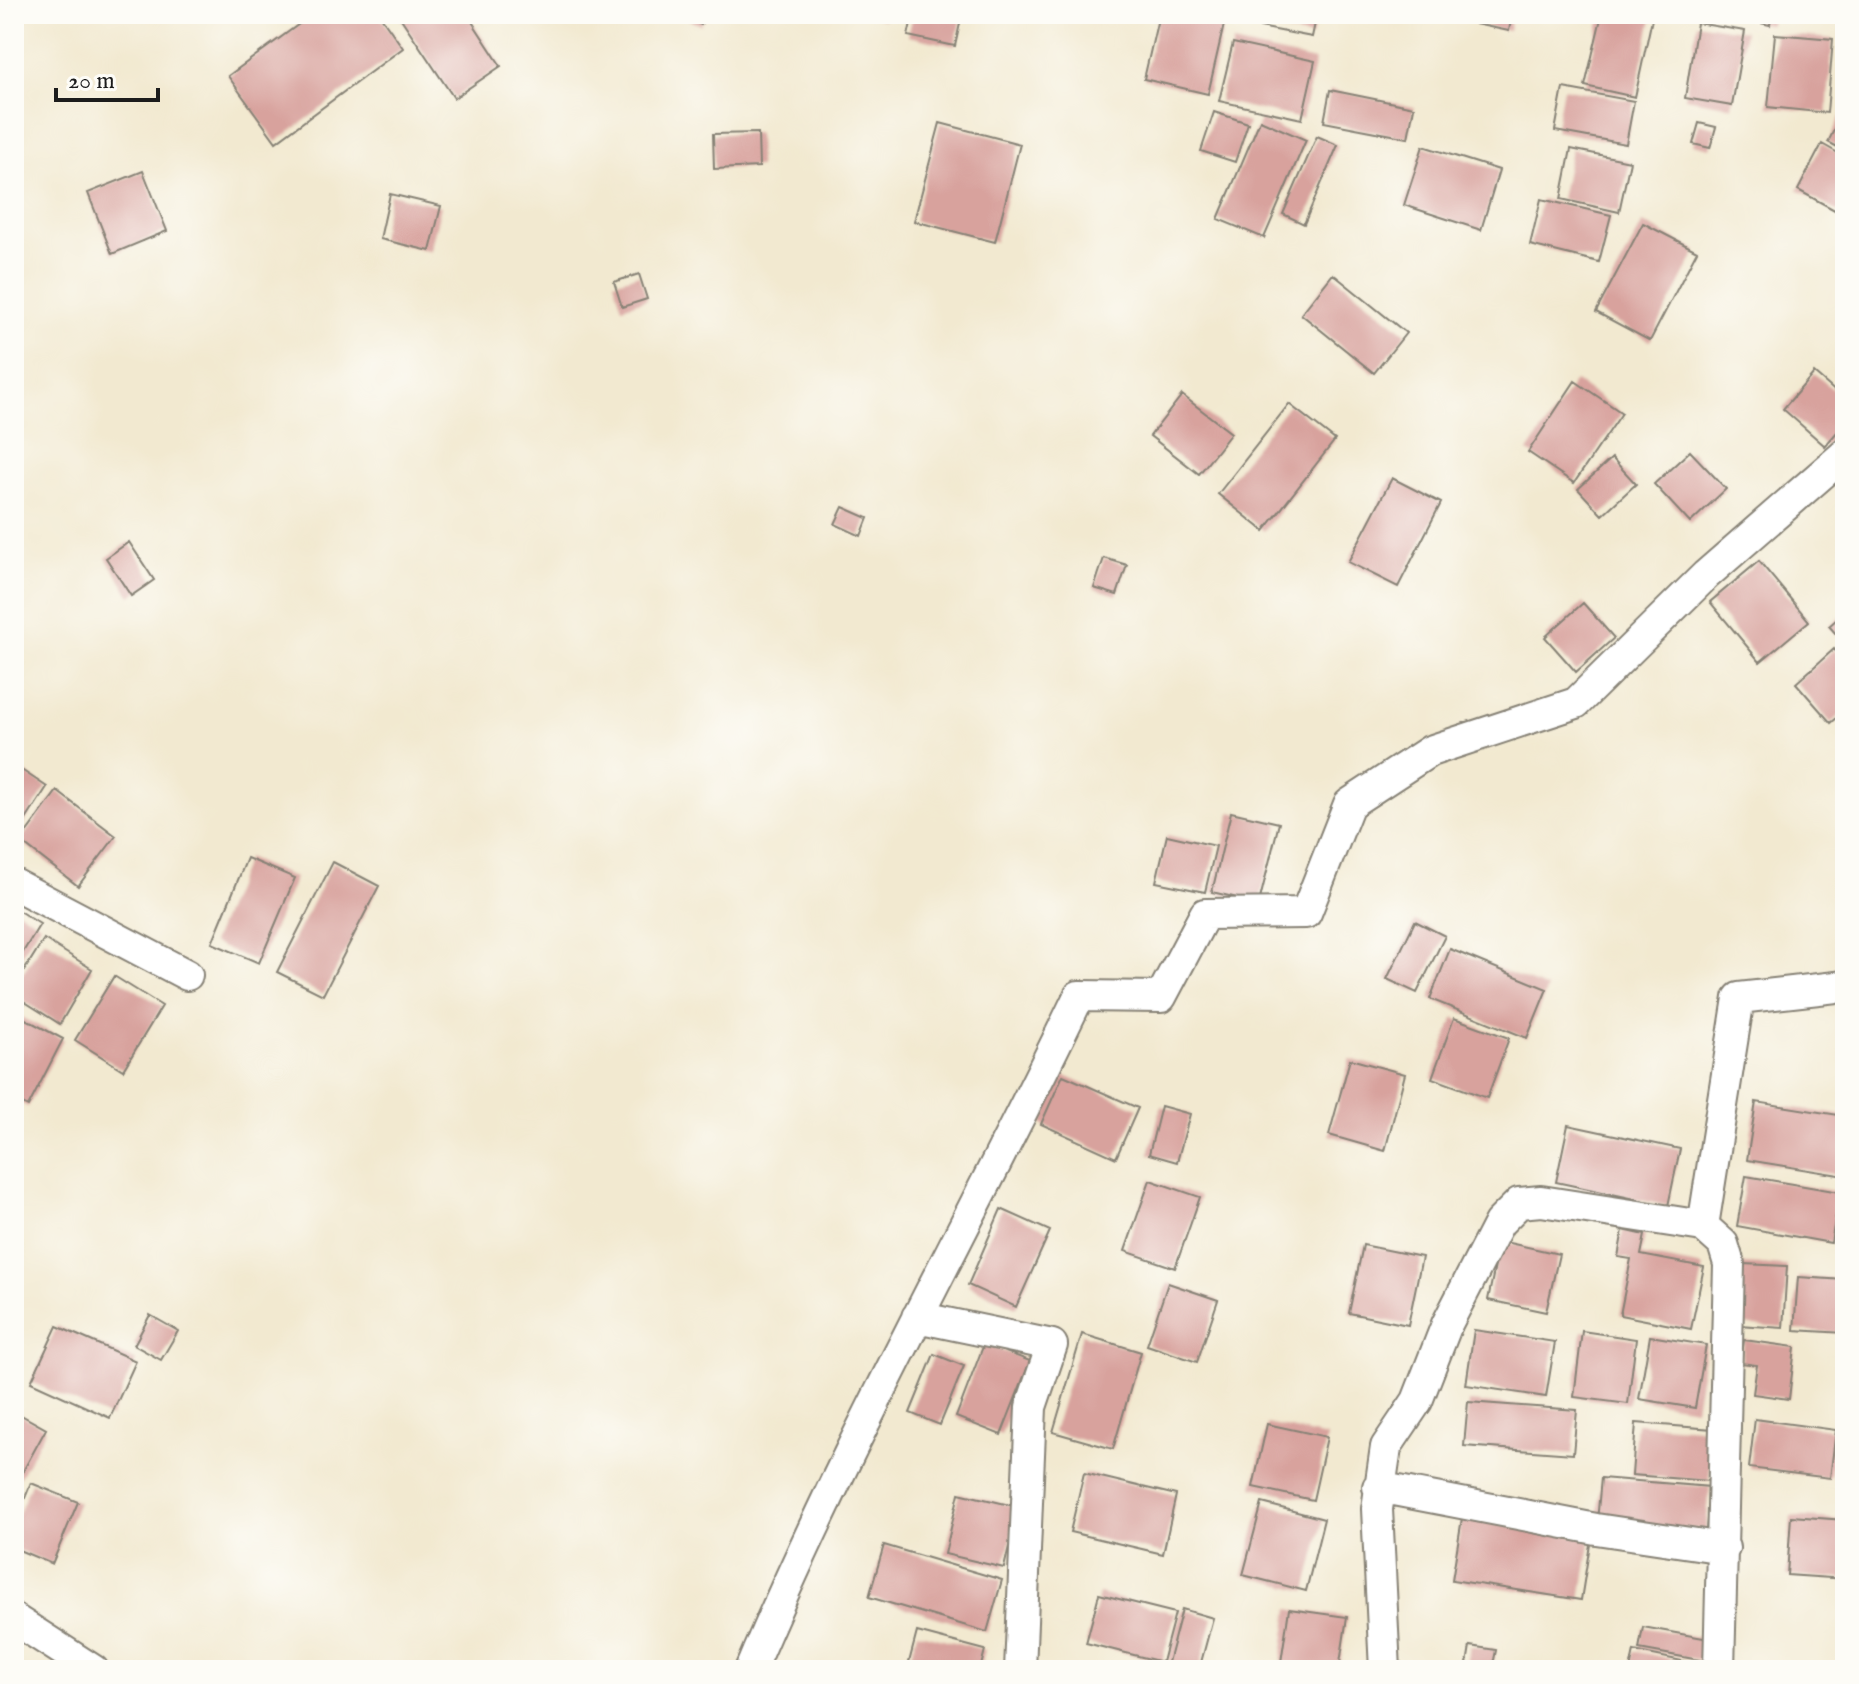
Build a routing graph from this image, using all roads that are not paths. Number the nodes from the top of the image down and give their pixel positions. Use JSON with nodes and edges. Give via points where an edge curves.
{"nodes":[{"id":1,"x":1845,"y":454,"type":"edge"},
{"id":2,"x":14,"y":884,"type":"edge"},
{"id":3,"x":187,"y":975,"type":"dead end"},
{"id":4,"x":1845,"y":986,"type":"edge"},
{"id":5,"x":1703,"y":1226,"type":"junction"},
{"id":6,"x":917,"y":1317,"type":"junction"},
{"id":7,"x":1378,"y":1487,"type":"junction"},
{"id":8,"x":1724,"y":1548,"type":"junction"},
{"id":9,"x":14,"y":1619,"type":"edge"},
{"id":10,"x":93,"y":1670,"type":"edge"},
{"id":11,"x":750,"y":1670,"type":"edge"},
{"id":12,"x":1020,"y":1670,"type":"edge"},
{"id":13,"x":1385,"y":1670,"type":"edge"},
{"id":14,"x":1719,"y":1670,"type":"edge"}],
"edges":[{"from":1,"to":6,"type":"street","via":[[1706,575],[1576,703],[1430,751],[1349,804],[1306,913],[1205,914],[1161,997],[1079,996]]},
{"from":2,"to":3,"type":"street"},
{"from":4,"to":5,"type":"street","via":[[1739,998]]},
{"from":5,"to":7,"type":"street","via":[[1541,1201],[1519,1203],[1499,1223],[1447,1324],[1417,1401],[1386,1447]]},
{"from":5,"to":8,"type":"street","via":[[1723,1244],[1729,1264]]},
{"from":6,"to":11,"type":"street"},
{"from":6,"to":12,"type":"street","via":[[1052,1345],[1031,1407]]},
{"from":7,"to":8,"type":"street"},
{"from":7,"to":13,"type":"street"},
{"from":8,"to":14,"type":"street"},
{"from":9,"to":10,"type":"street"}]}
